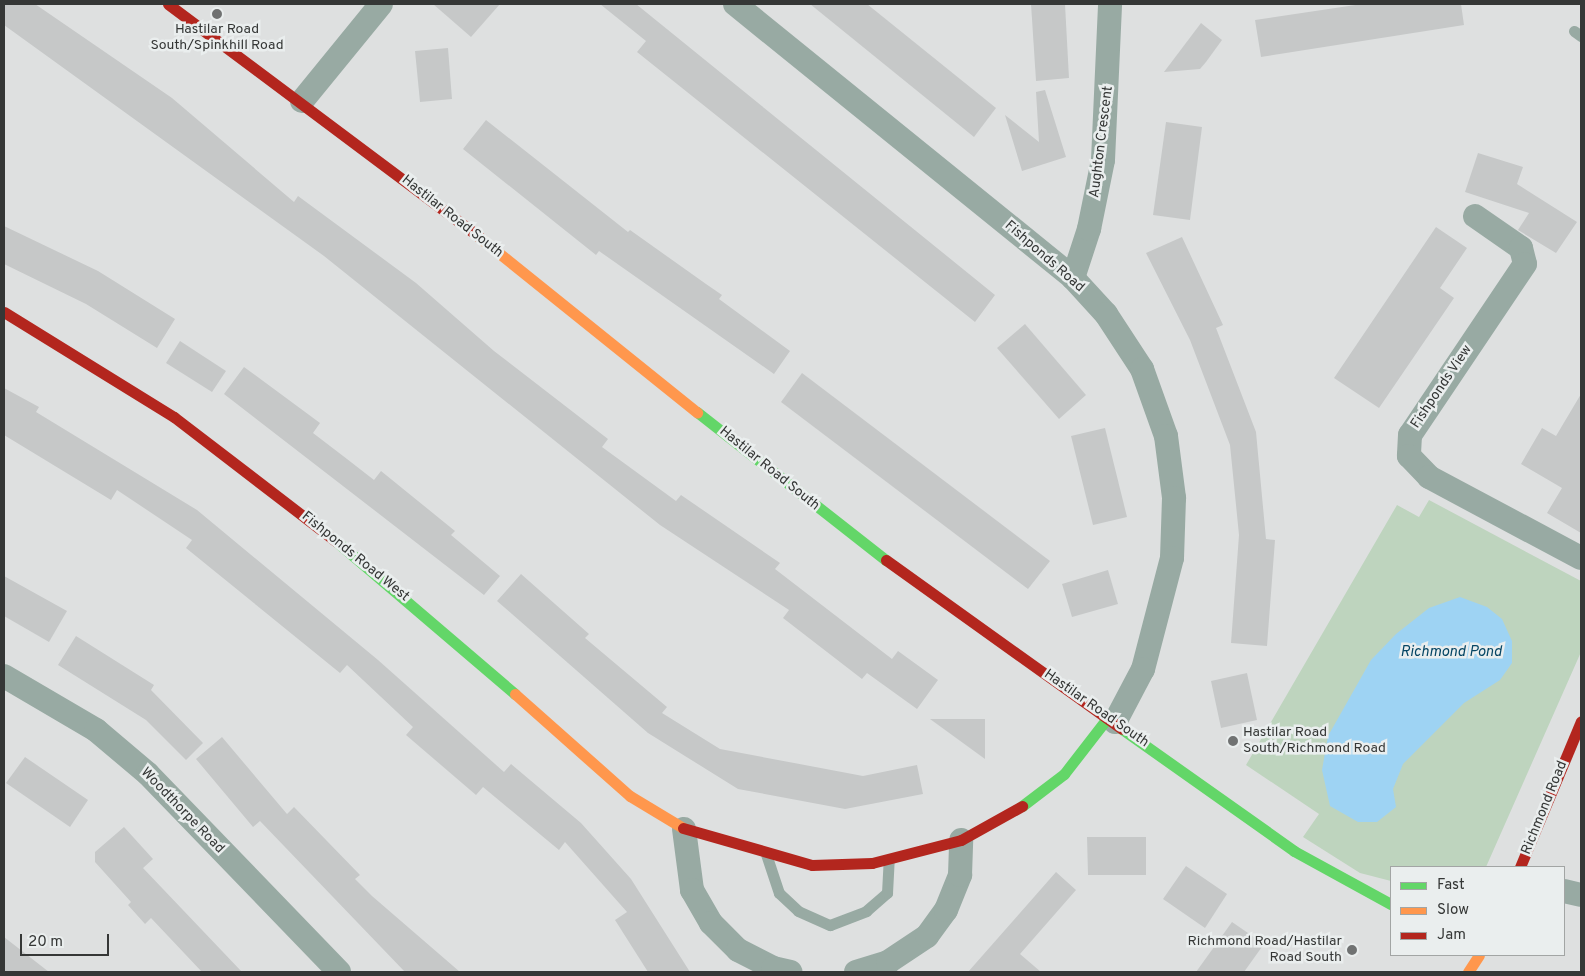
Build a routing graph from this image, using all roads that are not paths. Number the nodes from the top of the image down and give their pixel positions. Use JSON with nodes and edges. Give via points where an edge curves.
{"nodes":[{"id":1,"x":168,"y":4,"type":"edge"},
{"id":2,"x":381,"y":4,"type":"edge"},
{"id":3,"x":735,"y":4,"type":"edge"},
{"id":4,"x":1110,"y":4,"type":"edge"},
{"id":5,"x":302,"y":101,"type":"junction"},
{"id":6,"x":1475,"y":216,"type":"dead end"},
{"id":7,"x":1073,"y":278,"type":"junction"},
{"id":8,"x":4,"y":312,"type":"edge"},
{"id":9,"x":1581,"y":558,"type":"edge"},
{"id":10,"x":4,"y":676,"type":"edge"},
{"id":11,"x":1112,"y":720,"type":"junction"},
{"id":12,"x":1581,"y":721,"type":"edge"},
{"id":13,"x":684,"y":829,"type":"junction"},
{"id":14,"x":961,"y":840,"type":"junction"},
{"id":15,"x":766,"y":854,"type":"junction"},
{"id":16,"x":889,"y":859,"type":"junction"},
{"id":17,"x":1520,"y":866,"type":"edge"},
{"id":18,"x":1565,"y":891,"type":"edge"},
{"id":19,"x":1581,"y":895,"type":"edge"},
{"id":20,"x":1390,"y":903,"type":"edge"},
{"id":21,"x":1478,"y":956,"type":"edge"},
{"id":22,"x":339,"y":972,"type":"edge"},
{"id":23,"x":791,"y":972,"type":"edge"},
{"id":24,"x":856,"y":972,"type":"edge"},
{"id":25,"x":1468,"y":972,"type":"edge"}],
"edges":[{"from":1,"to":5,"type":"street","name":"Hastilar Road South"},
{"from":2,"to":5,"type":"street"},
{"from":3,"to":7,"type":"street","name":"Fishponds Road"},
{"from":4,"to":7,"type":"street","name":"Aughton Crescent","via":[[1102,160],[1089,229]]},
{"from":5,"to":11,"type":"street","name":"Hastilar Road South","via":[[868,548]]},
{"from":6,"to":9,"type":"street","name":"Fishponds View","via":[[1520,248],[1525,264],[1410,435],[1409,456],[1429,477]]},
{"from":7,"to":11,"type":"street","name":"Fishponds Road","via":[[1106,314],[1142,368],[1166,436],[1174,498],[1172,558],[1162,610],[1143,669]]},
{"from":8,"to":13,"type":"street","name":"Fishponds Road West","via":[[174,417],[258,478],[396,590],[630,796]]},
{"from":10,"to":22,"type":"street","name":"Woodthorpe Road","via":[[96,730],[148,774]]},
{"from":11,"to":14,"type":"street","name":"Fishponds Road West","via":[[1064,774],[1026,804]]},
{"from":11,"to":20,"type":"street","name":"Hastilar Road South","via":[[1310,861]]},
{"from":12,"to":17,"type":"street","name":"Richmond Road"},
{"from":13,"to":15,"type":"street","name":"Fishponds Road West"},
{"from":13,"to":23,"type":"street","via":[[692,890],[711,923],[738,950],[773,968]]},
{"from":14,"to":16,"type":"street","name":"Fishponds Road West"},
{"from":14,"to":24,"type":"street","via":[[960,874],[946,910],[927,936],[888,962]]},
{"from":15,"to":16,"type":"street","name":"Fishponds Road West","via":[[812,865]]},
{"from":15,"to":16,"type":"lane","via":[[779,893],[798,911],[830,925],[866,911],[887,894]]},
{"from":18,"to":19,"type":"street"},
{"from":21,"to":25,"type":"street"}]}
